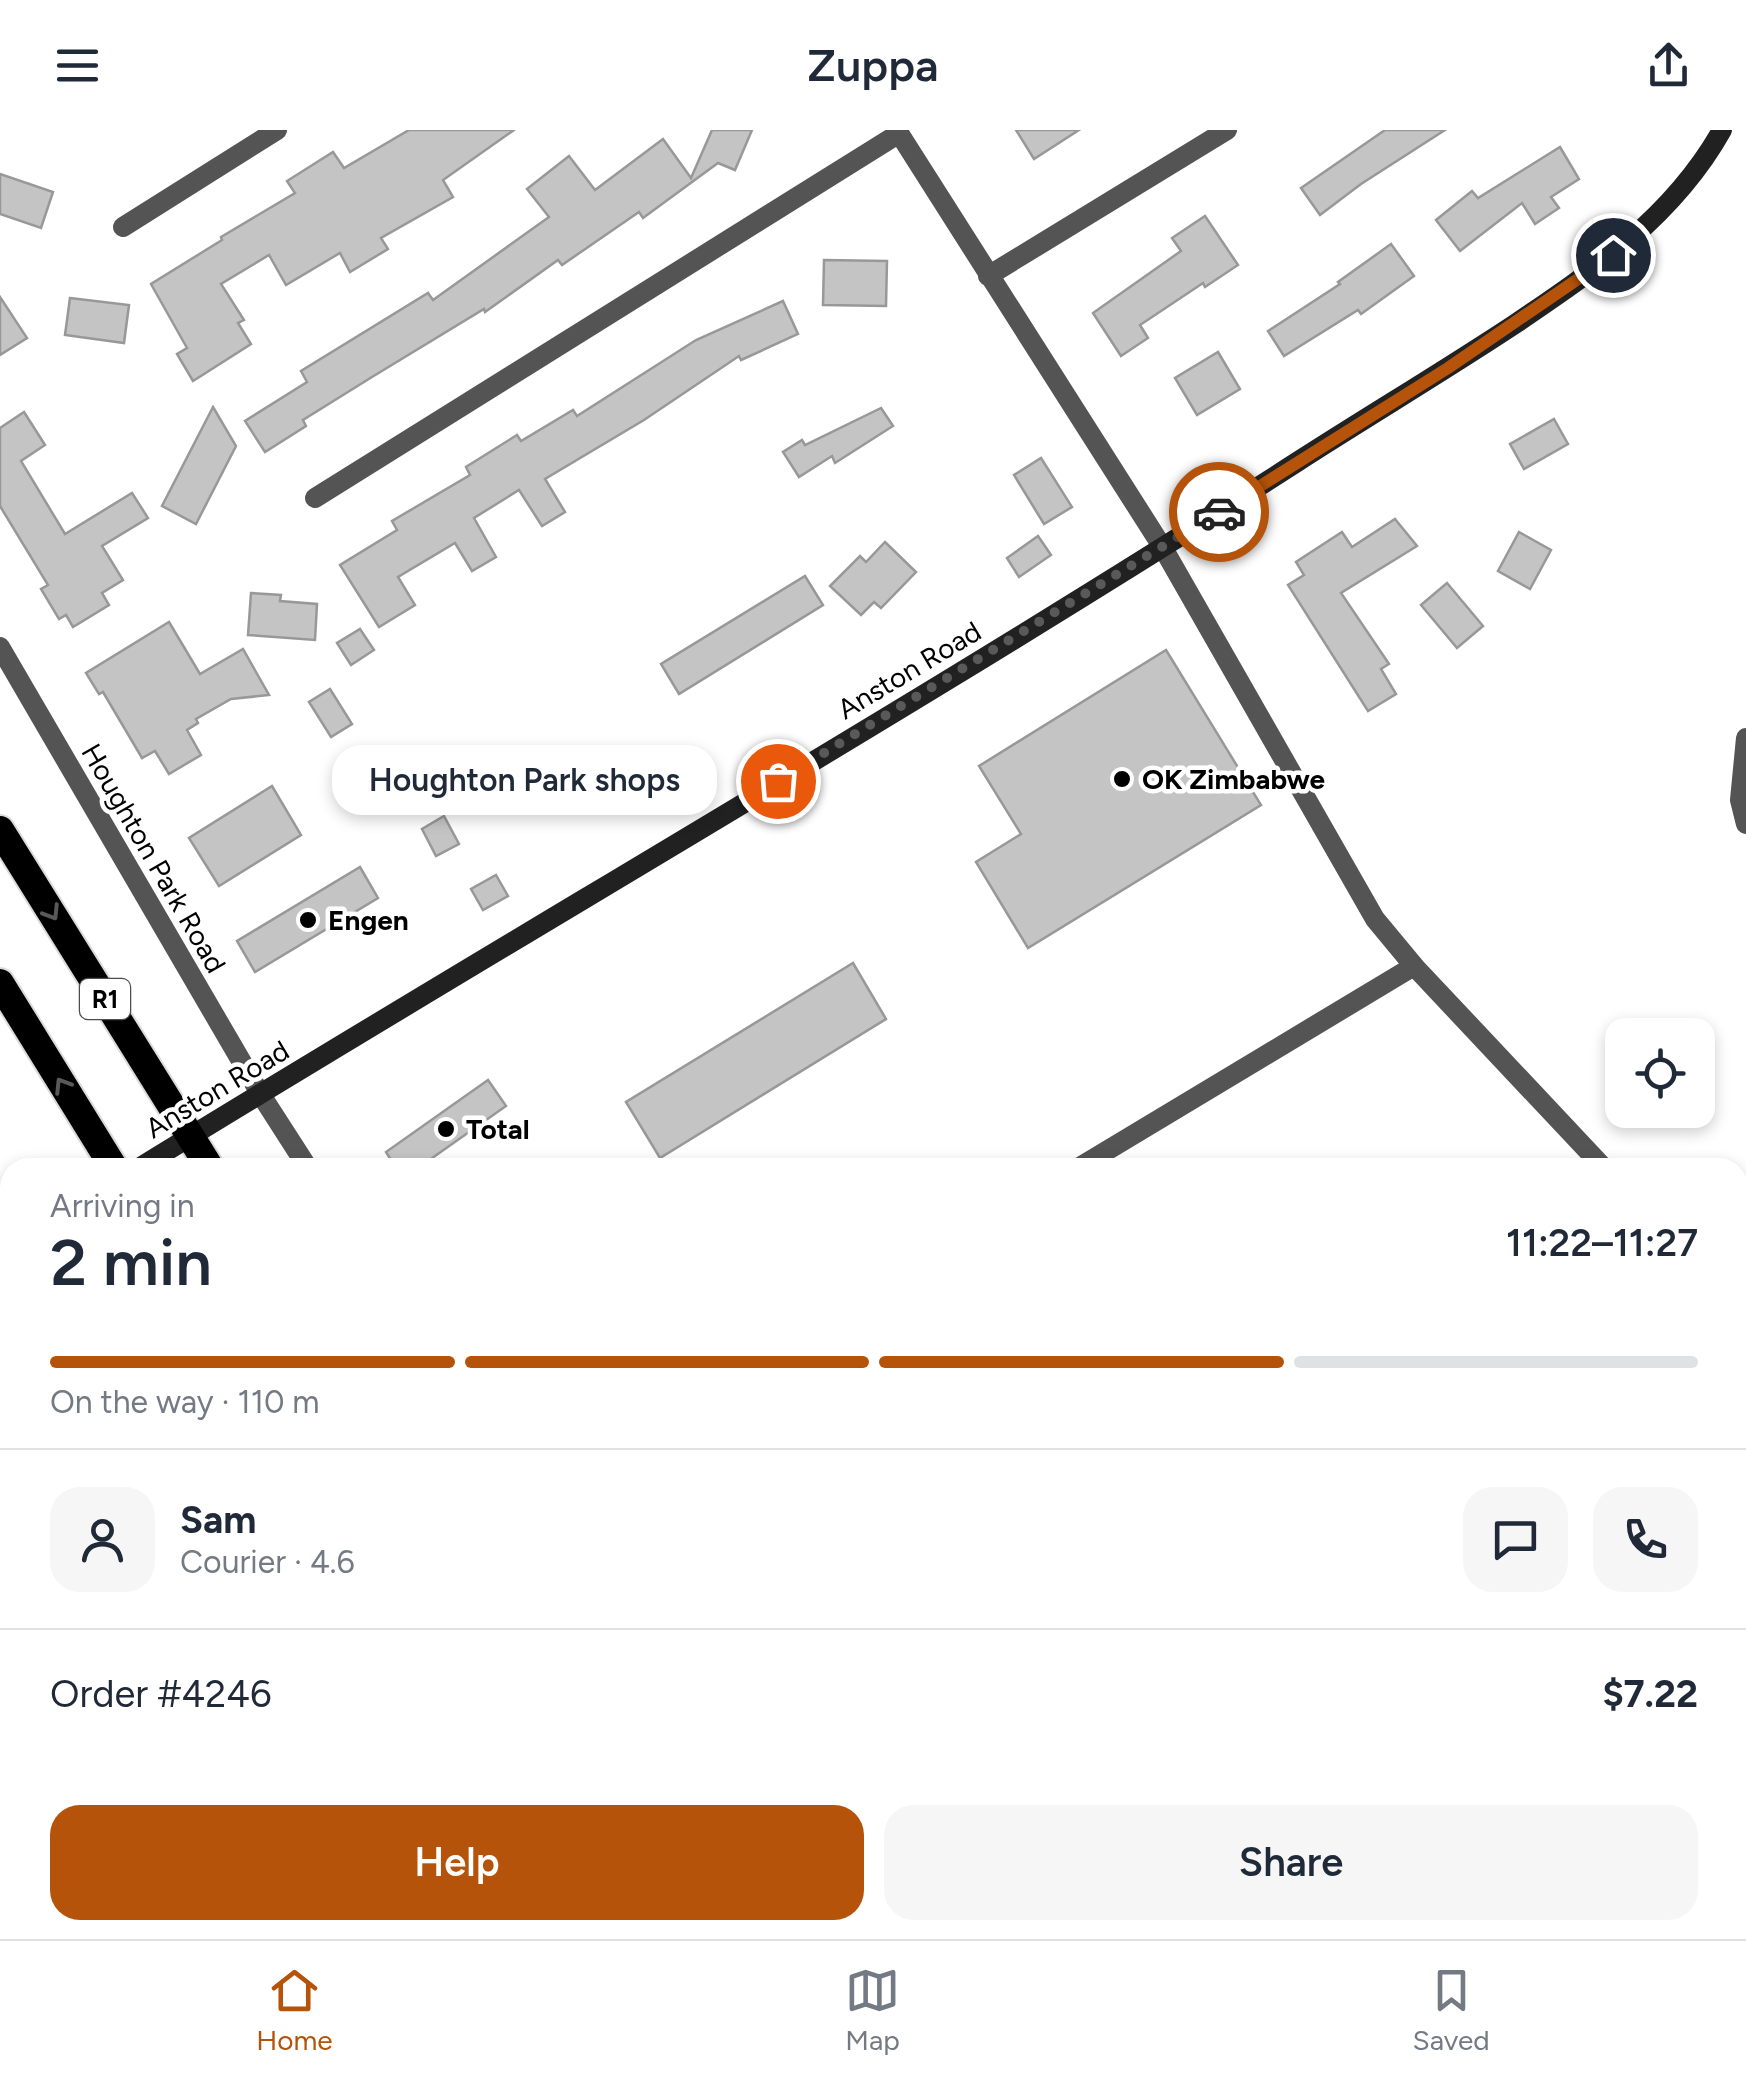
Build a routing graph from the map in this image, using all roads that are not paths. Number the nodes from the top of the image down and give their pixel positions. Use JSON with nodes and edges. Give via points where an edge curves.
{"nodes":[{"id":1,"x":276,"y":130,"type":"edge"},
{"id":2,"x":1227,"y":130,"type":"edge"},
{"id":3,"x":1722,"y":130,"type":"edge"},
{"id":4,"x":898,"y":132,"type":"edge"},
{"id":5,"x":123,"y":227,"type":"dead end"},
{"id":6,"x":988,"y":276,"type":"junction"},
{"id":7,"x":316,"y":498,"type":"dead end"},
{"id":8,"x":1163,"y":548,"type":"junction"},
{"id":9,"x":0,"y":647,"type":"edge"},
{"id":10,"x":1746,"y":738,"type":"edge"},
{"id":11,"x":1746,"y":824,"type":"edge"},
{"id":12,"x":0,"y":830,"type":"edge"},
{"id":13,"x":1414,"y":966,"type":"junction"},
{"id":14,"x":0,"y":984,"type":"edge"},
{"id":15,"x":262,"y":1095,"type":"junction"},
{"id":16,"x":191,"y":1136,"type":"junction"},
{"id":17,"x":108,"y":1158,"type":"edge"},
{"id":18,"x":155,"y":1158,"type":"edge"},
{"id":19,"x":204,"y":1158,"type":"edge"},
{"id":20,"x":302,"y":1158,"type":"edge"},
{"id":21,"x":1095,"y":1158,"type":"edge"},
{"id":22,"x":1595,"y":1158,"type":"edge"}],
"edges":[{"from":1,"to":5,"type":"street"},
{"from":2,"to":6,"type":"street"},
{"from":3,"to":8,"type":"main road","name":"Anston Road","via":[[1679,191],[1591,273]]},
{"from":4,"to":6,"type":"street"},
{"from":4,"to":7,"type":"street"},
{"from":6,"to":8,"type":"street"},
{"from":8,"to":13,"type":"street","via":[[1376,919]]},
{"from":8,"to":15,"type":"main road","name":"Anston Road"},
{"from":9,"to":15,"type":"street","name":"Houghton Park Road"},
{"from":10,"to":11,"type":"street","via":[[1740,800]]},
{"from":12,"to":16,"type":"highway","number":"R1","one_way":true},
{"from":13,"to":21,"type":"street"},
{"from":13,"to":22,"type":"street"},
{"from":17,"to":14,"type":"highway","one_way":true},
{"from":15,"to":16,"type":"main road","name":"Anston Road"},
{"from":15,"to":20,"type":"street","name":"Houghton Park Road"},
{"from":16,"to":18,"type":"main road","name":"Anston Road"},
{"from":16,"to":19,"type":"highway","number":"R1"}]}
